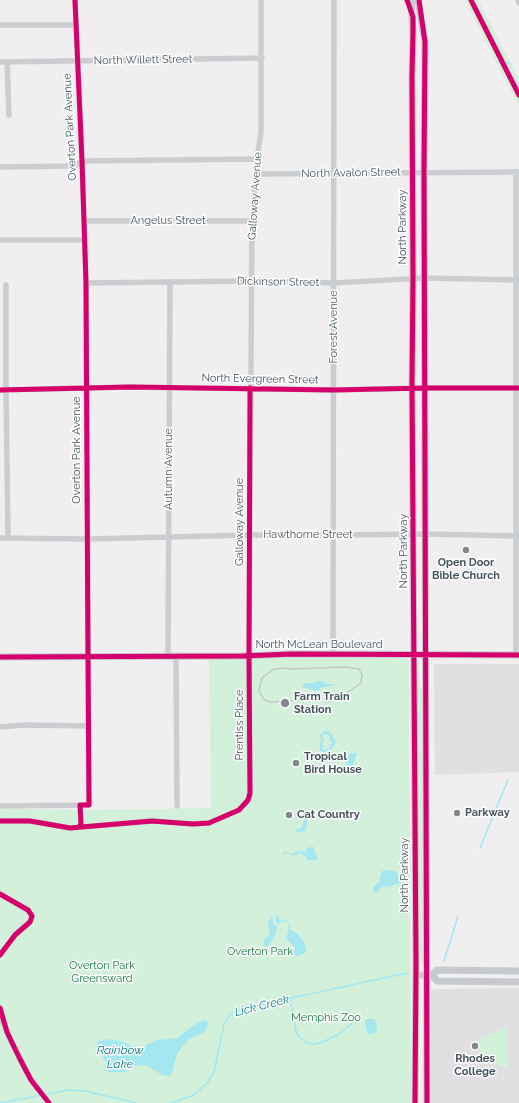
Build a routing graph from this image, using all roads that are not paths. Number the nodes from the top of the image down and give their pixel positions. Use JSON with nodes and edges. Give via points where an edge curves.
{"nodes":[{"id":1,"x":75,"y":0,"type":"edge"},
{"id":2,"x":261,"y":0,"type":"edge"},
{"id":3,"x":334,"y":0,"type":"edge"},
{"id":4,"x":407,"y":0,"type":"edge"},
{"id":5,"x":411,"y":0,"type":"edge"},
{"id":6,"x":419,"y":0,"type":"edge"},
{"id":7,"x":518,"y":0,"type":"edge"},
{"id":8,"x":519,"y":3,"type":"edge"},
{"id":9,"x":413,"y":17,"type":"junction"},
{"id":10,"x":75,"y":24,"type":"junction"},
{"id":11,"x":0,"y":25,"type":"edge"},
{"id":12,"x":262,"y":58,"type":"junction"},
{"id":13,"x":77,"y":60,"type":"junction"},
{"id":14,"x":0,"y":62,"type":"edge"},
{"id":15,"x":7,"y":62,"type":"junction"},
{"id":16,"x":9,"y":115,"type":"dead end"},
{"id":17,"x":257,"y":159,"type":"junction"},
{"id":18,"x":82,"y":161,"type":"junction"},
{"id":19,"x":0,"y":167,"type":"edge"},
{"id":20,"x":413,"y":172,"type":"junction"},
{"id":21,"x":424,"y":172,"type":"junction"},
{"id":22,"x":517,"y":172,"type":"edge"},
{"id":23,"x":256,"y":174,"type":"junction"},
{"id":24,"x":334,"y":174,"type":"junction"},
{"id":25,"x":84,"y":221,"type":"junction"},
{"id":26,"x":252,"y":221,"type":"junction"},
{"id":27,"x":0,"y":240,"type":"edge"},
{"id":28,"x":84,"y":240,"type":"junction"},
{"id":29,"x":424,"y":278,"type":"junction"},
{"id":30,"x":414,"y":279,"type":"junction"},
{"id":31,"x":517,"y":280,"type":"edge"},
{"id":32,"x":251,"y":281,"type":"junction"},
{"id":33,"x":170,"y":282,"type":"junction"},
{"id":34,"x":86,"y":283,"type":"junction"},
{"id":35,"x":334,"y":283,"type":"junction"},
{"id":36,"x":6,"y":285,"type":"dead end"},
{"id":37,"x":87,"y":388,"type":"junction"},
{"id":38,"x":169,"y":388,"type":"junction"},
{"id":39,"x":250,"y":388,"type":"junction"},
{"id":40,"x":412,"y":388,"type":"junction"},
{"id":41,"x":424,"y":388,"type":"junction"},
{"id":42,"x":517,"y":388,"type":"edge"},
{"id":43,"x":3,"y":390,"type":"edge"},
{"id":44,"x":334,"y":390,"type":"junction"},
{"id":45,"x":414,"y":534,"type":"junction"},
{"id":46,"x":425,"y":534,"type":"junction"},
{"id":47,"x":250,"y":535,"type":"junction"},
{"id":48,"x":334,"y":536,"type":"junction"},
{"id":49,"x":518,"y":536,"type":"edge"},
{"id":50,"x":169,"y":537,"type":"junction"},
{"id":51,"x":0,"y":538,"type":"edge"},
{"id":52,"x":8,"y":538,"type":"junction"},
{"id":53,"x":87,"y":539,"type":"junction"},
{"id":54,"x":333,"y":654,"type":"junction"},
{"id":55,"x":414,"y":654,"type":"junction"},
{"id":56,"x":426,"y":654,"type":"junction"},
{"id":57,"x":518,"y":655,"type":"edge"},
{"id":58,"x":168,"y":656,"type":"junction"},
{"id":59,"x":176,"y":656,"type":"junction"},
{"id":60,"x":249,"y":656,"type":"junction"},
{"id":61,"x":0,"y":657,"type":"edge"},
{"id":62,"x":88,"y":657,"type":"junction"},
{"id":63,"x":89,"y":726,"type":"junction"},
{"id":64,"x":0,"y":727,"type":"edge"},
{"id":65,"x":0,"y":806,"type":"edge"},
{"id":66,"x":177,"y":806,"type":"dead end"},
{"id":67,"x":0,"y":821,"type":"edge"},
{"id":68,"x":0,"y":894,"type":"edge"},
{"id":69,"x":0,"y":955,"type":"edge"},
{"id":70,"x":516,"y":971,"type":"edge"},
{"id":71,"x":416,"y":975,"type":"junction"},
{"id":72,"x":429,"y":975,"type":"junction"},
{"id":73,"x":516,"y":981,"type":"edge"},
{"id":74,"x":0,"y":1008,"type":"edge"},
{"id":75,"x":37,"y":1089,"type":"dead end"},
{"id":76,"x":415,"y":1103,"type":"edge"},
{"id":77,"x":427,"y":1103,"type":"edge"}],
"edges":[{"from":1,"to":10,"type":"street","name":"Overton Park Avenue"},
{"from":2,"to":12,"type":"street","name":"Galloway Avenue"},
{"from":3,"to":24,"type":"street","name":"Forest Avenue"},
{"from":4,"to":9,"type":"main road"},
{"from":5,"to":9,"type":"main road","name":"North Parkway"},
{"from":6,"to":21,"type":"main road","name":"North Parkway","via":[[425,42]]},
{"from":7,"to":8,"type":"street"},
{"from":9,"to":20,"type":"main road","name":"North Parkway"},
{"from":10,"to":11,"type":"street"},
{"from":10,"to":13,"type":"street","name":"Overton Park Avenue"},
{"from":12,"to":13,"type":"street","name":"North Willett Street"},
{"from":12,"to":17,"type":"street","name":"Galloway Avenue"},
{"from":13,"to":15,"type":"street","name":"North Willett Street"},
{"from":13,"to":18,"type":"street","name":"Overton Park Avenue"},
{"from":14,"to":15,"type":"street","name":"North Willett Street"},
{"from":15,"to":16,"type":"street"},
{"from":17,"to":18,"type":"street"},
{"from":17,"to":23,"type":"street","name":"Galloway Avenue"},
{"from":18,"to":19,"type":"street","via":[[75,166]]},
{"from":18,"to":25,"type":"street","name":"Overton Park Avenue"},
{"from":20,"to":21,"type":"street","name":"North Avalon Street"},
{"from":20,"to":24,"type":"street","name":"North Avalon Street"},
{"from":20,"to":30,"type":"main road","name":"North Parkway"},
{"from":21,"to":22,"type":"street","name":"North Avalon Street"},
{"from":21,"to":29,"type":"main road","name":"North Parkway"},
{"from":22,"to":31,"type":"street"},
{"from":23,"to":24,"type":"street","name":"North Avalon Street"},
{"from":23,"to":26,"type":"street","name":"Galloway Avenue"},
{"from":24,"to":35,"type":"street","name":"Forest Avenue"},
{"from":25,"to":26,"type":"street","name":"Angelus Street"},
{"from":25,"to":28,"type":"street","name":"Overton Park Avenue"},
{"from":26,"to":32,"type":"street","name":"Galloway Avenue"},
{"from":27,"to":28,"type":"street"},
{"from":28,"to":34,"type":"street","name":"Overton Park Avenue"},
{"from":29,"to":30,"type":"street","name":"Dickinson Street"},
{"from":29,"to":31,"type":"street","name":"Dickinson Street"},
{"from":29,"to":41,"type":"main road","name":"North Parkway"},
{"from":30,"to":35,"type":"street","name":"Dickinson Street"},
{"from":30,"to":40,"type":"main road","name":"North Parkway"},
{"from":31,"to":42,"type":"street"},
{"from":32,"to":33,"type":"street","name":"Dickinson Street"},
{"from":32,"to":35,"type":"street","name":"Dickinson Street"},
{"from":32,"to":39,"type":"street","name":"Galloway Avenue"},
{"from":33,"to":34,"type":"street","name":"Dickinson Street"},
{"from":33,"to":38,"type":"street","name":"Autumn Avenue"},
{"from":34,"to":37,"type":"street","name":"Overton Park Avenue"},
{"from":35,"to":44,"type":"street","name":"Forest Avenue"},
{"from":36,"to":43,"type":"street"},
{"from":37,"to":38,"type":"street","name":"North Evergreen Street"},
{"from":37,"to":43,"type":"street","name":"North Evergreen Street"},
{"from":37,"to":53,"type":"street","name":"Overton Park Avenue"},
{"from":38,"to":39,"type":"street","name":"North Evergreen Street"},
{"from":38,"to":50,"type":"street","name":"Autumn Avenue"},
{"from":39,"to":44,"type":"street","name":"North Evergreen Street"},
{"from":39,"to":47,"type":"street","name":"Galloway Avenue"},
{"from":40,"to":41,"type":"street","name":"North Evergreen Street"},
{"from":40,"to":44,"type":"street","name":"North Evergreen Street"},
{"from":40,"to":45,"type":"main road","name":"North Parkway"},
{"from":41,"to":42,"type":"street","name":"North Evergreen Street"},
{"from":41,"to":46,"type":"main road","name":"North Parkway"},
{"from":42,"to":49,"type":"street"},
{"from":43,"to":52,"type":"street"},
{"from":44,"to":48,"type":"street","name":"Forest Avenue"},
{"from":45,"to":46,"type":"street","name":"Hawthorne Street"},
{"from":45,"to":48,"type":"street","name":"Hawthorne Street"},
{"from":45,"to":55,"type":"main road","name":"North Parkway"},
{"from":46,"to":49,"type":"street","name":"Hawthorne Street"},
{"from":46,"to":56,"type":"main road","name":"North Parkway"},
{"from":47,"to":48,"type":"street","name":"Hawthorne Street"},
{"from":47,"to":50,"type":"street","name":"Hawthorne Street"},
{"from":47,"to":60,"type":"street","name":"Galloway Avenue"},
{"from":48,"to":54,"type":"street","name":"Forest Avenue"},
{"from":49,"to":57,"type":"street"},
{"from":50,"to":53,"type":"street","name":"Hawthorne Street"},
{"from":50,"to":58,"type":"street","name":"Autumn Avenue"},
{"from":51,"to":52,"type":"street","name":"Hawthorne Street"},
{"from":52,"to":53,"type":"street","name":"Hawthorne Street"},
{"from":53,"to":62,"type":"street","name":"Overton Park Avenue"},
{"from":54,"to":55,"type":"main road","name":"North McLean Boulevard"},
{"from":54,"to":60,"type":"main road","name":"North McLean Boulevard"},
{"from":55,"to":56,"type":"main road","name":"North McLean Boulevard"},
{"from":55,"to":71,"type":"main road","name":"North Parkway"},
{"from":56,"to":57,"type":"main road","name":"North McLean Boulevard"},
{"from":56,"to":72,"type":"main road","name":"North Parkway"},
{"from":58,"to":59,"type":"main road","name":"North McLean Boulevard"},
{"from":58,"to":62,"type":"main road","name":"North McLean Boulevard"},
{"from":59,"to":60,"type":"main road","name":"North McLean Boulevard"},
{"from":59,"to":66,"type":"street"},
{"from":60,"to":67,"type":"street","name":"Prentiss Place","via":[[250,797],[239,810],[209,823],[192,824],[152,821],[70,828]]},
{"from":61,"to":62,"type":"main road","name":"North McLean Boulevard"},
{"from":62,"to":63,"type":"street","name":"Overton Park Avenue"},
{"from":63,"to":64,"type":"street"},
{"from":63,"to":65,"type":"street","name":"Overton Park Avenue","via":[[89,805]]},
{"from":68,"to":69,"type":"street","via":[[28,910],[32,916],[30,922],[15,935]]},
{"from":70,"to":72,"type":"main road","via":[[437,970]]},
{"from":70,"to":73,"type":"main road"},
{"from":71,"to":72,"type":"main road"},
{"from":71,"to":76,"type":"main road","name":"North Parkway"},
{"from":72,"to":73,"type":"main road","via":[[437,981]]},
{"from":72,"to":77,"type":"main road","name":"North Parkway"},
{"from":74,"to":75,"type":"street","via":[[10,1038]]}]}
